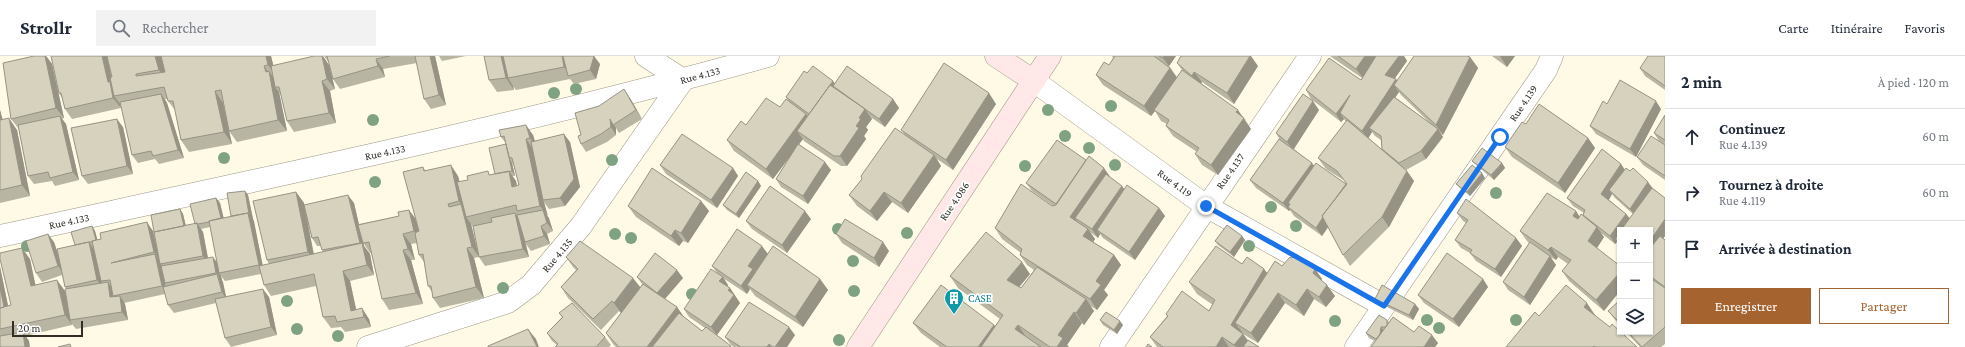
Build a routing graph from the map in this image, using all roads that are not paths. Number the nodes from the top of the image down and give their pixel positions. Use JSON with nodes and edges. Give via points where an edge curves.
{"nodes":[{"id":1,"x":646,"y":56,"type":"edge"},
{"id":2,"x":768,"y":56,"type":"edge"},
{"id":3,"x":996,"y":56,"type":"edge"},
{"id":4,"x":1050,"y":56,"type":"edge"},
{"id":5,"x":1310,"y":56,"type":"edge"},
{"id":6,"x":1552,"y":56,"type":"edge"},
{"id":7,"x":682,"y":80,"type":"junction"},
{"id":8,"x":1034,"y":81,"type":"junction"},
{"id":9,"x":1206,"y":206,"type":"junction"},
{"id":10,"x":0,"y":236,"type":"edge"},
{"id":11,"x":1384,"y":306,"type":"junction"},
{"id":12,"x":368,"y":347,"type":"edge"},
{"id":13,"x":858,"y":347,"type":"edge"},
{"id":14,"x":1111,"y":347,"type":"edge"},
{"id":15,"x":1356,"y":347,"type":"edge"}],
"edges":[{"from":1,"to":7,"type":"street"},
{"from":2,"to":7,"type":"street","name":"Rue 4.133"},
{"from":3,"to":8,"type":"street","name":"Rue 4.119"},
{"from":4,"to":8,"type":"street","name":"Rue 4.086"},
{"from":5,"to":9,"type":"street","name":"Rue 4.137"},
{"from":6,"to":11,"type":"street","name":"Rue 4.139","via":[[1533,88]]},
{"from":7,"to":10,"type":"street","name":"Rue 4.133","via":[[416,146]]},
{"from":7,"to":12,"type":"street","name":"Rue 4.135","via":[[580,226],[531,285],[508,302]]},
{"from":8,"to":9,"type":"street","name":"Rue 4.119"},
{"from":8,"to":13,"type":"street","name":"Rue 4.086"},
{"from":9,"to":11,"type":"street","name":"Rue 4.119"},
{"from":9,"to":14,"type":"street","name":"Rue 4.137"},
{"from":11,"to":15,"type":"street","name":"Rue 4.139"}]}
